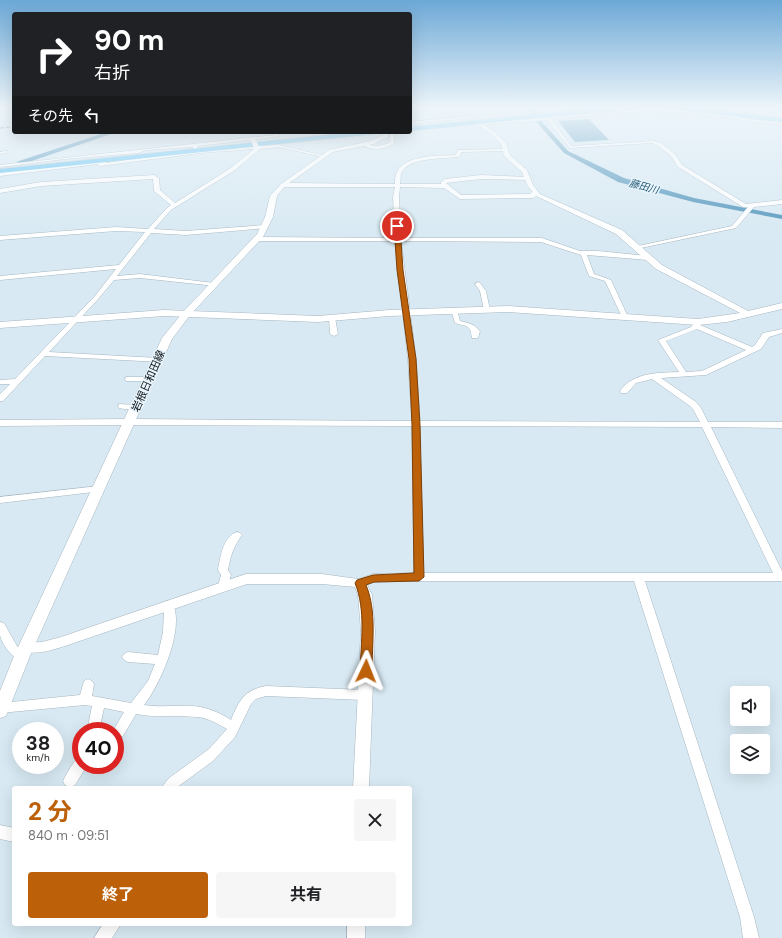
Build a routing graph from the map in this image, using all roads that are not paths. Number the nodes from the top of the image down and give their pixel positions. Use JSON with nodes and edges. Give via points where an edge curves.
{"nodes":[{"id":1,"x":136,"y":152,"type":"edge"},
{"id":2,"x":147,"y":152,"type":"edge"},
{"id":3,"x":178,"y":152,"type":"edge"},
{"id":4,"x":248,"y":152,"type":"edge"},
{"id":5,"x":304,"y":152,"type":"edge"},
{"id":6,"x":331,"y":152,"type":"edge"},
{"id":7,"x":459,"y":152,"type":"edge"},
{"id":8,"x":506,"y":152,"type":"edge"},
{"id":9,"x":669,"y":152,"type":"edge"},
{"id":10,"x":163,"y":154,"type":"junction"},
{"id":11,"x":323,"y":156,"type":"junction"},
{"id":12,"x":100,"y":165,"type":"dead end"},
{"id":13,"x":0,"y":170,"type":"edge"},
{"id":14,"x":528,"y":179,"type":"junction"},
{"id":15,"x":282,"y":185,"type":"junction"},
{"id":16,"x":398,"y":186,"type":"junction"},
{"id":17,"x":444,"y":186,"type":"junction"},
{"id":18,"x":0,"y":191,"type":"edge"},
{"id":19,"x":536,"y":194,"type":"junction"},
{"id":20,"x":782,"y":202,"type":"edge"},
{"id":21,"x":174,"y":205,"type":"junction"},
{"id":22,"x":751,"y":208,"type":"junction"},
{"id":23,"x":265,"y":227,"type":"junction"},
{"id":24,"x":150,"y":230,"type":"junction"},
{"id":25,"x":0,"y":238,"type":"edge"},
{"id":26,"x":257,"y":239,"type":"junction"},
{"id":27,"x":398,"y":240,"type":"junction"},
{"id":28,"x":638,"y":248,"type":"junction"},
{"id":29,"x":583,"y":253,"type":"junction"},
{"id":30,"x":648,"y":258,"type":"junction"},
{"id":31,"x":122,"y":267,"type":"junction"},
{"id":32,"x":0,"y":278,"type":"edge"},
{"id":33,"x":114,"y":278,"type":"junction"},
{"id":34,"x":478,"y":284,"type":"dead end"},
{"id":35,"x":214,"y":285,"type":"junction"},
{"id":36,"x":782,"y":306,"type":"edge"},
{"id":37,"x":454,"y":310,"type":"junction"},
{"id":38,"x":486,"y":310,"type":"junction"},
{"id":39,"x":406,"y":312,"type":"junction"},
{"id":40,"x":187,"y":313,"type":"junction"},
{"id":41,"x":747,"y":314,"type":"junction"},
{"id":42,"x":625,"y":317,"type":"junction"},
{"id":43,"x":332,"y":318,"type":"junction"},
{"id":44,"x":76,"y":319,"type":"junction"},
{"id":45,"x":697,"y":324,"type":"junction"},
{"id":46,"x":0,"y":325,"type":"edge"},
{"id":47,"x":782,"y":331,"type":"edge"},
{"id":48,"x":334,"y":334,"type":"dead end"},
{"id":49,"x":475,"y":336,"type":"dead end"},
{"id":50,"x":752,"y":350,"type":"junction"},
{"id":51,"x":42,"y":354,"type":"junction"},
{"id":52,"x":158,"y":360,"type":"junction"},
{"id":53,"x":683,"y":373,"type":"junction"},
{"id":54,"x":653,"y":376,"type":"junction"},
{"id":55,"x":129,"y":379,"type":"dead end"},
{"id":56,"x":149,"y":379,"type":"junction"},
{"id":57,"x":17,"y":381,"type":"junction"},
{"id":58,"x":0,"y":382,"type":"edge"},
{"id":59,"x":624,"y":391,"type":"dead end"},
{"id":60,"x":0,"y":399,"type":"edge"},
{"id":61,"x":122,"y":406,"type":"dead end"},
{"id":62,"x":136,"y":407,"type":"junction"},
{"id":63,"x":130,"y":422,"type":"junction"},
{"id":64,"x":0,"y":423,"type":"edge"},
{"id":65,"x":706,"y":424,"type":"junction"},
{"id":66,"x":416,"y":425,"type":"junction"},
{"id":67,"x":782,"y":425,"type":"edge"},
{"id":68,"x":99,"y":489,"type":"junction"},
{"id":69,"x":0,"y":500,"type":"edge"},
{"id":70,"x":237,"y":535,"type":"dead end"},
{"id":71,"x":638,"y":576,"type":"junction"},
{"id":72,"x":419,"y":577,"type":"junction"},
{"id":73,"x":781,"y":577,"type":"edge"},
{"id":74,"x":360,"y":583,"type":"junction"},
{"id":75,"x":222,"y":586,"type":"junction"},
{"id":76,"x":168,"y":605,"type":"junction"},
{"id":77,"x":0,"y":626,"type":"edge"},
{"id":78,"x":25,"y":651,"type":"junction"},
{"id":79,"x":128,"y":657,"type":"dead end"},
{"id":80,"x":161,"y":660,"type":"junction"},
{"id":81,"x":88,"y":684,"type":"dead end"},
{"id":82,"x":364,"y":695,"type":"junction"},
{"id":83,"x":85,"y":700,"type":"junction"},
{"id":84,"x":99,"y":703,"type":"junction"},
{"id":85,"x":1,"y":709,"type":"edge"},
{"id":86,"x":133,"y":709,"type":"junction"},
{"id":87,"x":95,"y":722,"type":"edge"},
{"id":88,"x":124,"y":724,"type":"edge"},
{"id":89,"x":234,"y":727,"type":"junction"},
{"id":90,"x":74,"y":774,"type":"edge"},
{"id":91,"x":70,"y":781,"type":"dead end"},
{"id":92,"x":170,"y":786,"type":"edge"},
{"id":93,"x":361,"y":786,"type":"edge"},
{"id":94,"x":0,"y":832,"type":"edge"},
{"id":95,"x":12,"y":835,"type":"edge"},
{"id":96,"x":111,"y":926,"type":"edge"},
{"id":97,"x":356,"y":926,"type":"edge"},
{"id":98,"x":102,"y":938,"type":"edge"},
{"id":99,"x":356,"y":938,"type":"edge"},
{"id":100,"x":751,"y":938,"type":"edge"}],
"edges":[{"from":1,"to":13,"type":"street"},
{"from":2,"to":10,"type":"street"},
{"from":3,"to":10,"type":"highway"},
{"from":4,"to":21,"type":"street","via":[[233,169]]},
{"from":5,"to":11,"type":"street"},
{"from":6,"to":11,"type":"main road","name":"岩根日和田線"},
{"from":7,"to":16,"type":"street","via":[[458,156],[420,159],[407,164],[400,169]]},
{"from":8,"to":14,"type":"street","via":[[508,158],[523,168]]},
{"from":9,"to":22,"type":"street","via":[[682,168]]},
{"from":10,"to":12,"type":"street"},
{"from":10,"to":13,"type":"highway"},
{"from":10,"to":13,"type":"street"},
{"from":11,"to":15,"type":"main road","name":"岩根日和田線"},
{"from":14,"to":17,"type":"street","via":[[464,178],[444,181]]},
{"from":14,"to":19,"type":"street"},
{"from":15,"to":16,"type":"street"},
{"from":15,"to":23,"type":"main road","name":"岩根日和田線","via":[[274,196]]},
{"from":16,"to":17,"type":"street"},
{"from":16,"to":27,"type":"street"},
{"from":17,"to":19,"type":"street","via":[[458,196]]},
{"from":18,"to":21,"type":"street","via":[[41,184],[154,177],[157,191]]},
{"from":19,"to":28,"type":"street","via":[[614,230]]},
{"from":20,"to":22,"type":"street"},
{"from":21,"to":24,"type":"street"},
{"from":22,"to":28,"type":"street","via":[[737,225],[731,228]]},
{"from":23,"to":24,"type":"street","via":[[186,233]]},
{"from":23,"to":26,"type":"main road","name":"岩根日和田線"},
{"from":24,"to":25,"type":"street","via":[[116,229]]},
{"from":24,"to":31,"type":"street"},
{"from":26,"to":27,"type":"street"},
{"from":26,"to":35,"type":"main road","name":"岩根日和田線"},
{"from":27,"to":29,"type":"street","via":[[542,240],[573,252]]},
{"from":27,"to":39,"type":"street"},
{"from":28,"to":30,"type":"street"},
{"from":29,"to":30,"type":"street"},
{"from":29,"to":42,"type":"street","via":[[591,275],[608,280]]},
{"from":30,"to":41,"type":"street","via":[[665,270]]},
{"from":31,"to":32,"type":"street"},
{"from":31,"to":33,"type":"street"},
{"from":33,"to":35,"type":"street","via":[[140,276]]},
{"from":33,"to":44,"type":"street"},
{"from":34,"to":38,"type":"street","via":[[483,292]]},
{"from":35,"to":40,"type":"main road","name":"岩根日和田線"},
{"from":36,"to":41,"type":"street"},
{"from":37,"to":38,"type":"street"},
{"from":37,"to":39,"type":"street"},
{"from":37,"to":49,"type":"street","via":[[457,322],[472,326],[476,331]]},
{"from":38,"to":42,"type":"street","via":[[531,310]]},
{"from":39,"to":43,"type":"street"},
{"from":39,"to":66,"type":"street"},
{"from":40,"to":43,"type":"street"},
{"from":40,"to":44,"type":"street"},
{"from":40,"to":52,"type":"main road","name":"岩根日和田線","via":[[167,338]]},
{"from":41,"to":45,"type":"street"},
{"from":42,"to":45,"type":"street"},
{"from":43,"to":48,"type":"street"},
{"from":44,"to":46,"type":"street"},
{"from":44,"to":51,"type":"street"},
{"from":45,"to":50,"type":"street"},
{"from":45,"to":53,"type":"street","via":[[662,340]]},
{"from":47,"to":50,"type":"street","via":[[764,336],[760,346]]},
{"from":50,"to":53,"type":"street","via":[[703,373]]},
{"from":51,"to":52,"type":"street"},
{"from":51,"to":57,"type":"street"},
{"from":52,"to":56,"type":"main road","name":"岩根日和田線"},
{"from":53,"to":54,"type":"street"},
{"from":54,"to":59,"type":"street","via":[[636,379]]},
{"from":54,"to":65,"type":"street","via":[[693,404]]},
{"from":55,"to":56,"type":"street"},
{"from":56,"to":62,"type":"main road","name":"岩根日和田線"},
{"from":57,"to":58,"type":"street"},
{"from":57,"to":60,"type":"street"},
{"from":61,"to":62,"type":"street"},
{"from":62,"to":63,"type":"main road","name":"岩根日和田線"},
{"from":63,"to":64,"type":"street"},
{"from":63,"to":66,"type":"street"},
{"from":63,"to":68,"type":"main road","name":"岩根日和田線"},
{"from":65,"to":66,"type":"street"},
{"from":65,"to":67,"type":"street"},
{"from":65,"to":73,"type":"street"},
{"from":66,"to":72,"type":"street"},
{"from":68,"to":69,"type":"street"},
{"from":68,"to":78,"type":"main road","name":"岩根日和田線"},
{"from":70,"to":75,"type":"street","via":[[231,540],[227,550],[223,570],[226,575]]},
{"from":71,"to":72,"type":"street"},
{"from":71,"to":73,"type":"street"},
{"from":71,"to":100,"type":"street","via":[[747,917]]},
{"from":72,"to":74,"type":"street","via":[[373,578]]},
{"from":74,"to":75,"type":"street","via":[[328,579],[259,578]]},
{"from":74,"to":82,"type":"street","via":[[365,595],[368,631]]},
{"from":75,"to":76,"type":"street"},
{"from":76,"to":78,"type":"street","via":[[62,642]]},
{"from":76,"to":80,"type":"street","via":[[171,614]]},
{"from":77,"to":78,"type":"street","via":[[13,649]]},
{"from":78,"to":85,"type":"main road","name":"岩根日和田線"},
{"from":79,"to":80,"type":"street"},
{"from":80,"to":86,"type":"street","via":[[154,681]]},
{"from":81,"to":83,"type":"street"},
{"from":82,"to":89,"type":"street","via":[[258,692],[248,698]]},
{"from":82,"to":93,"type":"street"},
{"from":83,"to":84,"type":"street"},
{"from":83,"to":85,"type":"street"},
{"from":84,"to":86,"type":"street"},
{"from":84,"to":87,"type":"street"},
{"from":86,"to":88,"type":"street"},
{"from":86,"to":89,"type":"street","via":[[153,712],[199,712]]},
{"from":89,"to":92,"type":"street","via":[[211,755]]},
{"from":90,"to":91,"type":"street"},
{"from":94,"to":95,"type":"street"},
{"from":96,"to":98,"type":"street"},
{"from":97,"to":99,"type":"street"}]}
